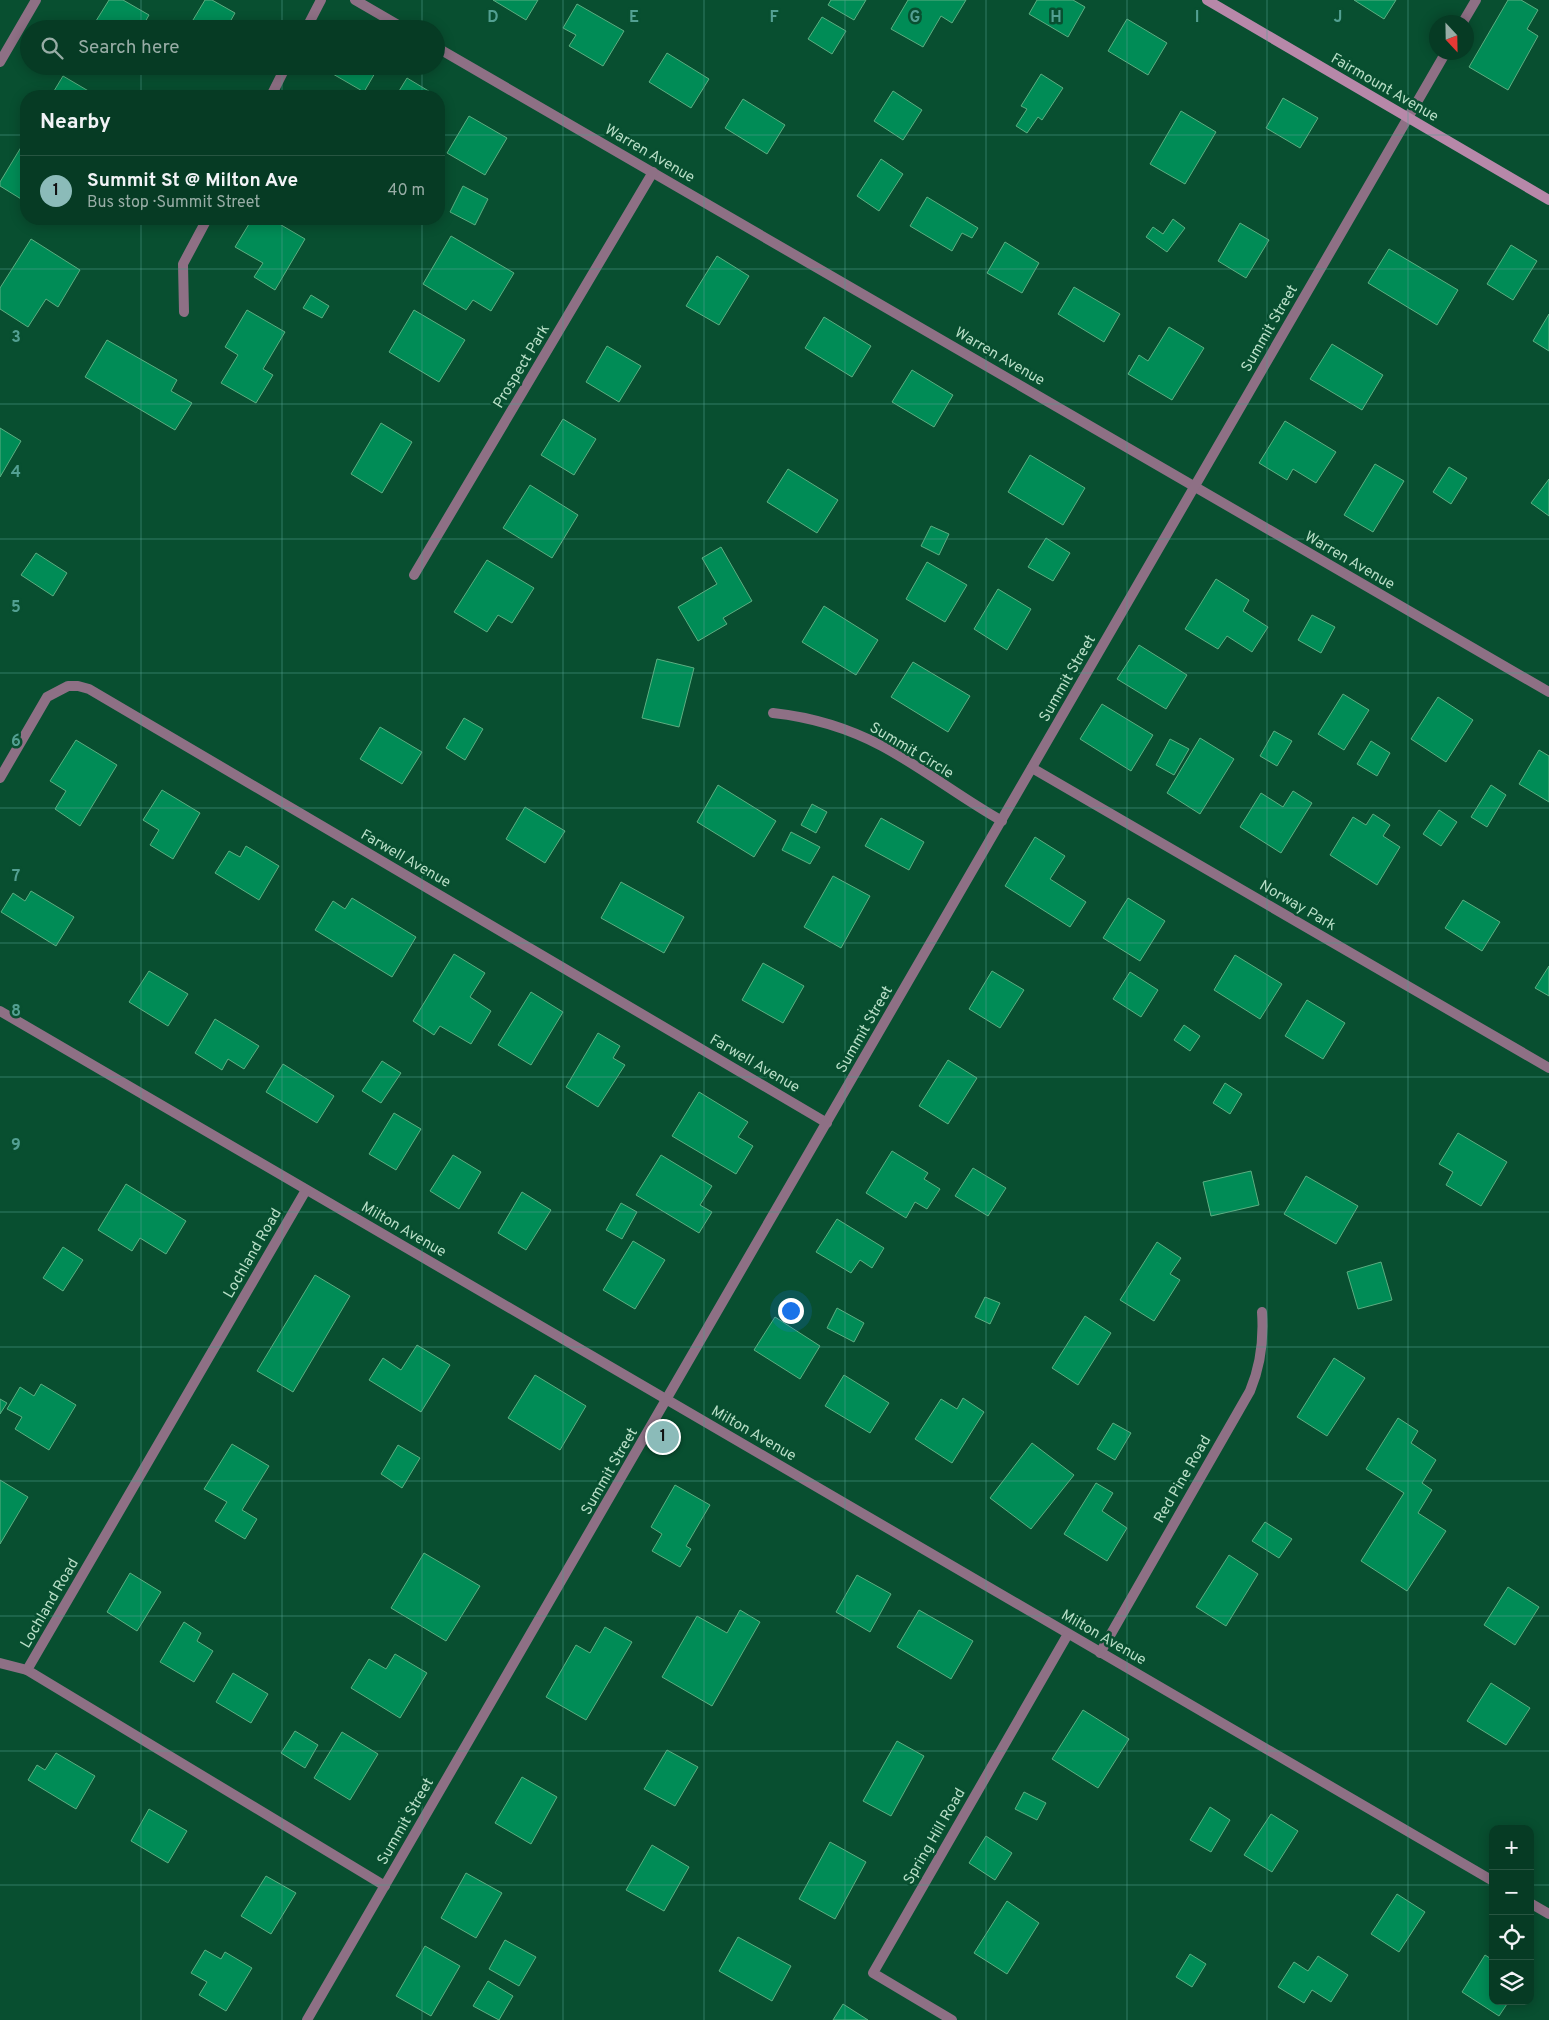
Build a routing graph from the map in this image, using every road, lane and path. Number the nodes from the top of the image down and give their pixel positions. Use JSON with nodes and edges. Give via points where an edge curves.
{"nodes":[{"id":1,"x":36,"y":0,"type":"edge"},
{"id":2,"x":321,"y":0,"type":"edge"},
{"id":3,"x":355,"y":0,"type":"edge"},
{"id":4,"x":1206,"y":0,"type":"edge"},
{"id":5,"x":1476,"y":0,"type":"edge"},
{"id":6,"x":1467,"y":15,"type":"edge"},
{"id":7,"x":24,"y":20,"type":"edge"},
{"id":8,"x":311,"y":20,"type":"edge"},
{"id":9,"x":389,"y":20,"type":"edge"},
{"id":10,"x":20,"y":28,"type":"edge"},
{"id":11,"x":445,"y":52,"type":"edge"},
{"id":12,"x":1441,"y":60,"type":"edge"},
{"id":13,"x":0,"y":62,"type":"edge"},
{"id":14,"x":282,"y":75,"type":"edge"},
{"id":15,"x":274,"y":90,"type":"edge"},
{"id":16,"x":1408,"y":118,"type":"junction"},
{"id":17,"x":653,"y":172,"type":"junction"},
{"id":18,"x":1549,"y":200,"type":"edge"},
{"id":19,"x":204,"y":225,"type":"edge"},
{"id":20,"x":184,"y":312,"type":"dead end"},
{"id":21,"x":1195,"y":487,"type":"junction"},
{"id":22,"x":414,"y":575,"type":"dead end"},
{"id":23,"x":1549,"y":692,"type":"edge"},
{"id":24,"x":773,"y":713,"type":"dead end"},
{"id":25,"x":1032,"y":768,"type":"junction"},
{"id":26,"x":0,"y":778,"type":"edge"},
{"id":27,"x":1002,"y":821,"type":"junction"},
{"id":28,"x":0,"y":1011,"type":"edge"},
{"id":29,"x":1549,"y":1068,"type":"edge"},
{"id":30,"x":828,"y":1123,"type":"junction"},
{"id":31,"x":306,"y":1190,"type":"junction"},
{"id":32,"x":1262,"y":1312,"type":"dead end"},
{"id":33,"x":667,"y":1400,"type":"junction"},
{"id":34,"x":1068,"y":1634,"type":"junction"},
{"id":35,"x":1100,"y":1653,"type":"junction"},
{"id":36,"x":0,"y":1663,"type":"edge"},
{"id":37,"x":27,"y":1670,"type":"junction"},
{"id":38,"x":1489,"y":1879,"type":"edge"},
{"id":39,"x":385,"y":1886,"type":"junction"},
{"id":40,"x":1534,"y":1905,"type":"edge"},
{"id":41,"x":1549,"y":1914,"type":"edge"},
{"id":42,"x":307,"y":2020,"type":"edge"},
{"id":43,"x":952,"y":2020,"type":"edge"}],
"edges":[{"from":1,"to":7,"type":"street"},
{"from":2,"to":8,"type":"street"},
{"from":3,"to":9,"type":"street"},
{"from":4,"to":16,"type":"street","name":"Fairmount Avenue"},
{"from":5,"to":6,"type":"street"},
{"from":10,"to":13,"type":"street"},
{"from":11,"to":17,"type":"street","name":"Warren Avenue"},
{"from":12,"to":16,"type":"street","name":"Summit Street"},
{"from":14,"to":15,"type":"street"},
{"from":16,"to":18,"type":"street","name":"Fairmount Avenue"},
{"from":16,"to":21,"type":"street","name":"Summit Street"},
{"from":17,"to":21,"type":"street","name":"Warren Avenue"},
{"from":17,"to":22,"type":"street","name":"Prospect Park"},
{"from":19,"to":20,"type":"street","via":[[183,264]]},
{"from":21,"to":23,"type":"street","name":"Warren Avenue"},
{"from":21,"to":25,"type":"street","name":"Summit Street"},
{"from":24,"to":27,"type":"street","name":"Summit Circle","via":[[826,723],[881,745]]},
{"from":25,"to":27,"type":"street","name":"Summit Street"},
{"from":25,"to":29,"type":"street","name":"Norway Park"},
{"from":26,"to":30,"type":"street","name":"Farwell Avenue","via":[[47,697],[68,686],[89,689]]},
{"from":27,"to":30,"type":"street","name":"Summit Street"},
{"from":28,"to":31,"type":"street","name":"Milton Avenue"},
{"from":30,"to":33,"type":"street","name":"Summit Street"},
{"from":31,"to":33,"type":"street","name":"Milton Avenue"},
{"from":31,"to":37,"type":"street","name":"Lochland Road"},
{"from":32,"to":35,"type":"street","name":"Red Pine Road","via":[[1263,1344],[1250,1392]]},
{"from":33,"to":34,"type":"street","name":"Milton Avenue"},
{"from":33,"to":39,"type":"street","name":"Summit Street"},
{"from":34,"to":35,"type":"street","name":"Milton Avenue"},
{"from":34,"to":43,"type":"street","name":"Spring Hill Road","via":[[873,1973]]},
{"from":35,"to":38,"type":"street","name":"Milton Avenue"},
{"from":36,"to":37,"type":"street"},
{"from":37,"to":39,"type":"street","name":"Lochland Road"},
{"from":39,"to":42,"type":"street","name":"Summit Street"},
{"from":40,"to":41,"type":"street"}]}
